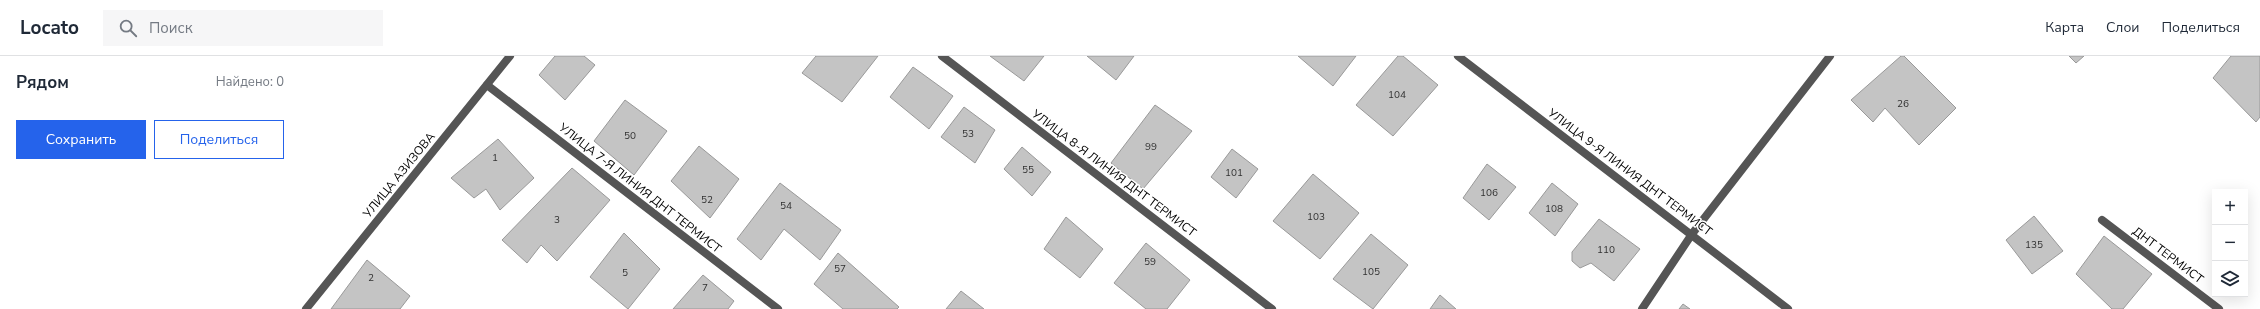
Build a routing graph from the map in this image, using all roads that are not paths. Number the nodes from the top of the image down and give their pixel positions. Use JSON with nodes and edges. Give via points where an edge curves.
{"nodes":[{"id":1,"x":510,"y":56,"type":"edge"},
{"id":2,"x":942,"y":56,"type":"edge"},
{"id":3,"x":1458,"y":56,"type":"edge"},
{"id":4,"x":1830,"y":56,"type":"edge"},
{"id":5,"x":487,"y":85,"type":"junction"},
{"id":6,"x":2102,"y":220,"type":"dead end"},
{"id":7,"x":1692,"y":234,"type":"junction"},
{"id":8,"x":306,"y":309,"type":"edge"},
{"id":9,"x":778,"y":309,"type":"edge"},
{"id":10,"x":1272,"y":309,"type":"edge"},
{"id":11,"x":1642,"y":309,"type":"edge"},
{"id":12,"x":1788,"y":309,"type":"edge"},
{"id":13,"x":2219,"y":309,"type":"edge"}],
"edges":[{"from":1,"to":5,"type":"street","name":"УЛИЦА АЗИЗОВА"},
{"from":2,"to":10,"type":"street","name":"УЛИЦА 8-Я ЛИНИЯ ДНТ ТЕРМИСТ"},
{"from":3,"to":7,"type":"street","name":"УЛИЦА 9-Я ЛИНИЯ ДНТ ТЕРМИСТ"},
{"from":4,"to":7,"type":"street"},
{"from":5,"to":8,"type":"street","name":"УЛИЦА АЗИЗОВА"},
{"from":5,"to":9,"type":"street","name":"УЛИЦА 7-Я ЛИНИЯ ДНТ ТЕРМИСТ"},
{"from":6,"to":13,"type":"street","name":"ДНТ ТЕРМИСТ"},
{"from":7,"to":11,"type":"street"},
{"from":7,"to":12,"type":"street","name":"УЛИЦА 9-Я ЛИНИЯ ДНТ ТЕРМИСТ"}]}
